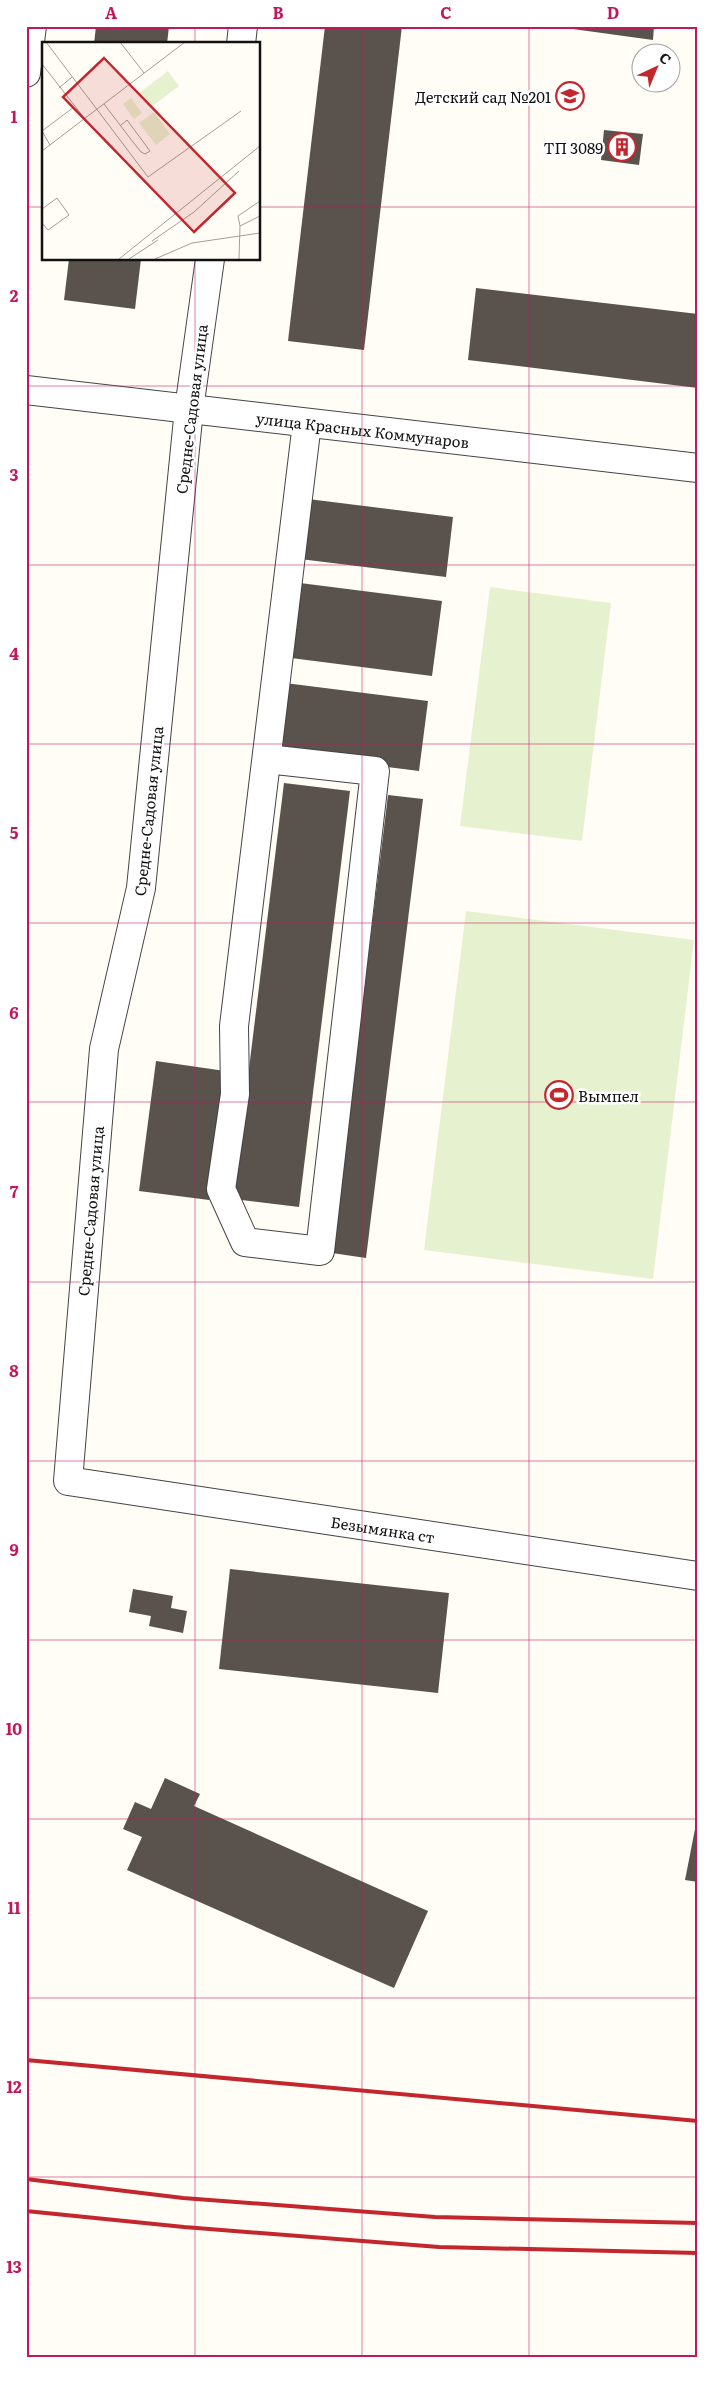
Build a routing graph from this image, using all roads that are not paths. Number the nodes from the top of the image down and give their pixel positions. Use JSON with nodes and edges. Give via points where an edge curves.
{"nodes":[{"id":1,"x":32,"y":26,"type":"edge"},
{"id":2,"x":243,"y":26,"type":"edge"},
{"id":3,"x":241,"y":42,"type":"edge"},
{"id":4,"x":26,"y":73,"type":"edge"},
{"id":5,"x":210,"y":260,"type":"edge"},
{"id":6,"x":26,"y":390,"type":"edge"},
{"id":7,"x":189,"y":409,"type":"junction"},
{"id":8,"x":307,"y":423,"type":"junction"},
{"id":9,"x":698,"y":468,"type":"edge"},
{"id":10,"x":267,"y":759,"type":"junction"},
{"id":11,"x":68,"y":1482,"type":"joint"},
{"id":12,"x":698,"y":1576,"type":"edge"}],
"edges":[{"from":1,"to":4,"type":"street"},
{"from":2,"to":3,"type":"street"},
{"from":5,"to":7,"type":"street","name":"Средне-Садовая улица"},
{"from":6,"to":7,"type":"street","name":"улица Красных Коммунаров"},
{"from":7,"to":8,"type":"street","name":"улица Красных Коммунаров"},
{"from":7,"to":11,"type":"street","name":"Средне-Садовая улица","via":[[141,888],[104,1049]]},
{"from":8,"to":9,"type":"street","name":"улица Красных Коммунаров"},
{"from":8,"to":10,"type":"street"},
{"from":10,"to":10,"type":"street","via":[[234,1026],[235,1094],[220,1189],[245,1242],[320,1251],[375,770]]},
{"from":11,"to":12,"type":"street","name":"Безымянка ст"}]}
